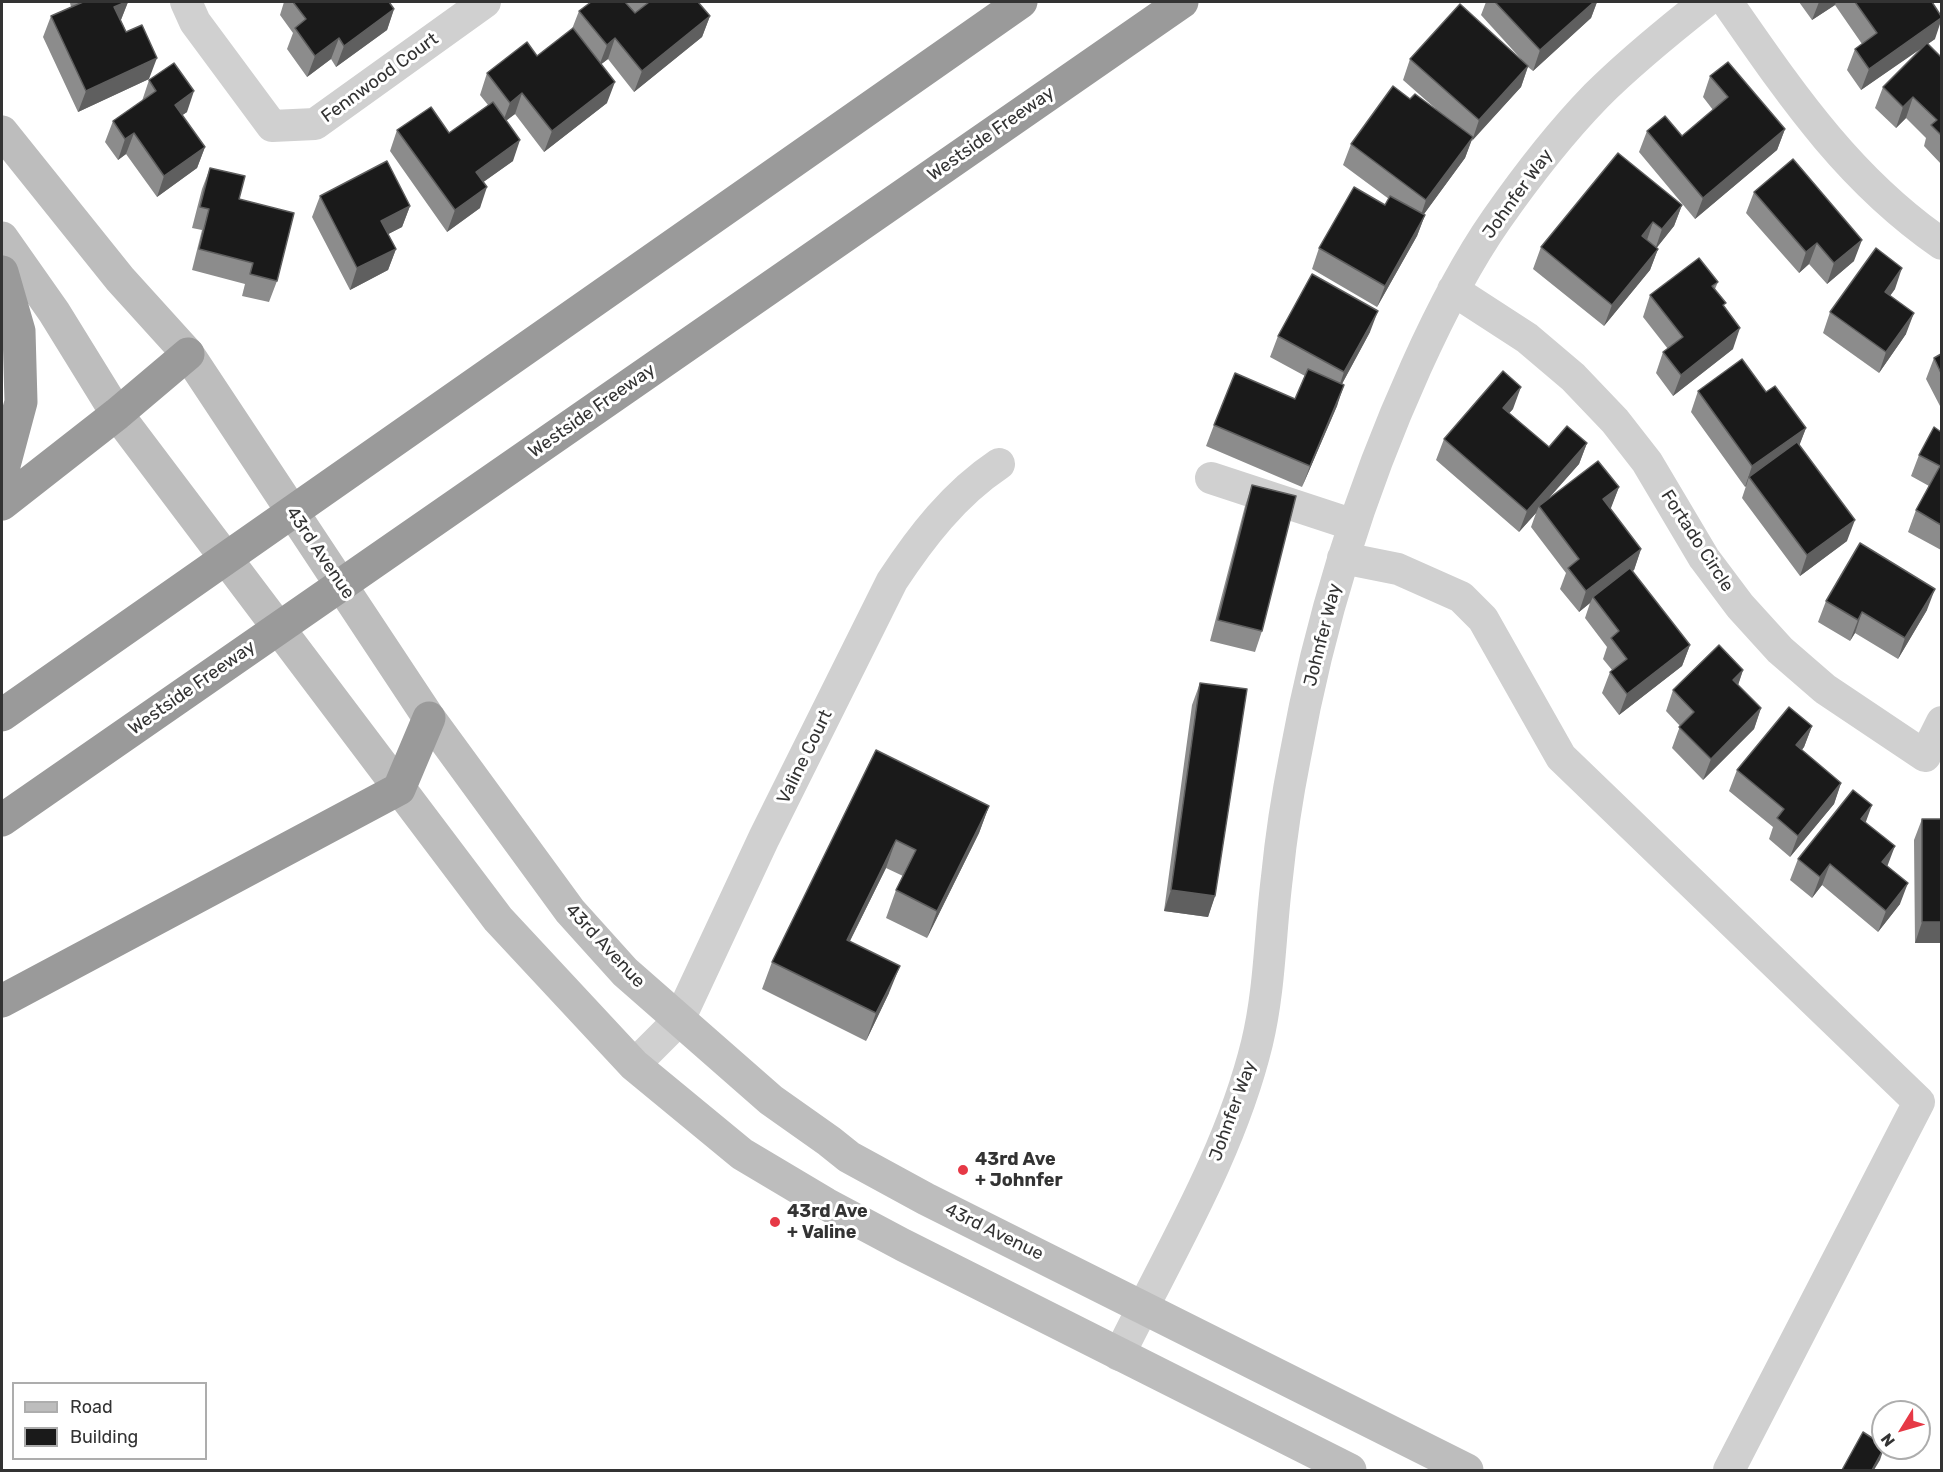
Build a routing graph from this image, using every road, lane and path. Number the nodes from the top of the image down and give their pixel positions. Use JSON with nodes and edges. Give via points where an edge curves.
{"nodes":[{"id":1,"x":186,"y":2,"type":"edge"},
{"id":2,"x":485,"y":2,"type":"edge"},
{"id":3,"x":1021,"y":2,"type":"edge"},
{"id":4,"x":1182,"y":2,"type":"edge"},
{"id":5,"x":1705,"y":2,"type":"edge"},
{"id":6,"x":1727,"y":2,"type":"edge"},
{"id":7,"x":2,"y":132,"type":"edge"},
{"id":8,"x":2,"y":238,"type":"edge"},
{"id":9,"x":1941,"y":244,"type":"edge"},
{"id":10,"x":2,"y":272,"type":"edge"},
{"id":11,"x":1453,"y":290,"type":"junction"},
{"id":12,"x":188,"y":354,"type":"junction"},
{"id":13,"x":117,"y":414,"type":"junction"},
{"id":14,"x":999,"y":464,"type":"dead end"},
{"id":15,"x":2,"y":473,"type":"edge"},
{"id":16,"x":1211,"y":478,"type":"dead end"},
{"id":17,"x":2,"y":504,"type":"edge"},
{"id":18,"x":1354,"y":525,"type":"junction"},
{"id":19,"x":1343,"y":558,"type":"junction"},
{"id":20,"x":2,"y":715,"type":"edge"},
{"id":21,"x":429,"y":718,"type":"junction"},
{"id":22,"x":1941,"y":722,"type":"edge"},
{"id":23,"x":399,"y":789,"type":"junction"},
{"id":24,"x":2,"y":820,"type":"edge"},
{"id":25,"x":2,"y":1001,"type":"edge"},
{"id":26,"x":679,"y":1020,"type":"junction"},
{"id":27,"x":634,"y":1065,"type":"junction"},
{"id":28,"x":1143,"y":1306,"type":"junction"},
{"id":29,"x":1119,"y":1355,"type":"junction"},
{"id":30,"x":1350,"y":1470,"type":"edge"},
{"id":31,"x":1467,"y":1470,"type":"edge"},
{"id":32,"x":1729,"y":1470,"type":"edge"}],
"edges":[{"from":1,"to":2,"type":"street","name":"Fennwood Court","via":[[195,22],[272,126],[315,124]]},
{"from":3,"to":20,"type":"highway"},
{"from":4,"to":24,"type":"highway","name":"Westside Freeway"},
{"from":5,"to":11,"type":"street","name":"Johnfer Way","via":[[1653,43],[1572,123],[1494,222]]},
{"from":6,"to":9,"type":"street","via":[[1821,133],[1868,184]]},
{"from":7,"to":12,"type":"main road","name":"43rd Avenue","via":[[120,279]]},
{"from":8,"to":13,"type":"main road","via":[[54,312]]},
{"from":10,"to":15,"type":"highway","via":[[20,331],[21,402]]},
{"from":11,"to":18,"type":"street","name":"Johnfer Way","via":[[1395,412]]},
{"from":11,"to":22,"type":"street","name":"Fortado Circle","via":[[1527,338],[1573,377],[1615,421],[1647,462],[1704,558],[1780,650],[1825,689],[1925,756]]},
{"from":12,"to":13,"type":"highway"},
{"from":12,"to":21,"type":"main road","name":"43rd Avenue"},
{"from":13,"to":17,"type":"highway"},
{"from":13,"to":23,"type":"main road"},
{"from":14,"to":26,"type":"street","name":"Valine Court","via":[[950,505],[892,581]]},
{"from":16,"to":18,"type":"street"},
{"from":18,"to":19,"type":"street","name":"Johnfer Way"},
{"from":19,"to":28,"type":"street","name":"Johnfer Way","via":[[1294,758],[1258,1040],[1222,1150]]},
{"from":19,"to":32,"type":"street","via":[[1398,568],[1461,597],[1483,619],[1561,757],[1919,1102]]},
{"from":21,"to":23,"type":"highway"},
{"from":21,"to":26,"type":"main road","name":"43rd Avenue","via":[[570,911],[625,972]]},
{"from":23,"to":25,"type":"highway"},
{"from":23,"to":27,"type":"main road","via":[[498,920]]},
{"from":26,"to":27,"type":"street","name":"Valine Court"},
{"from":26,"to":28,"type":"main road","name":"43rd Avenue","via":[[771,1100],[849,1157]]},
{"from":27,"to":29,"type":"main road","via":[[742,1154],[826,1204]]},
{"from":28,"to":29,"type":"street","name":"Johnfer Way"},
{"from":28,"to":31,"type":"main road","name":"43rd Avenue"},
{"from":29,"to":30,"type":"main road"}]}
